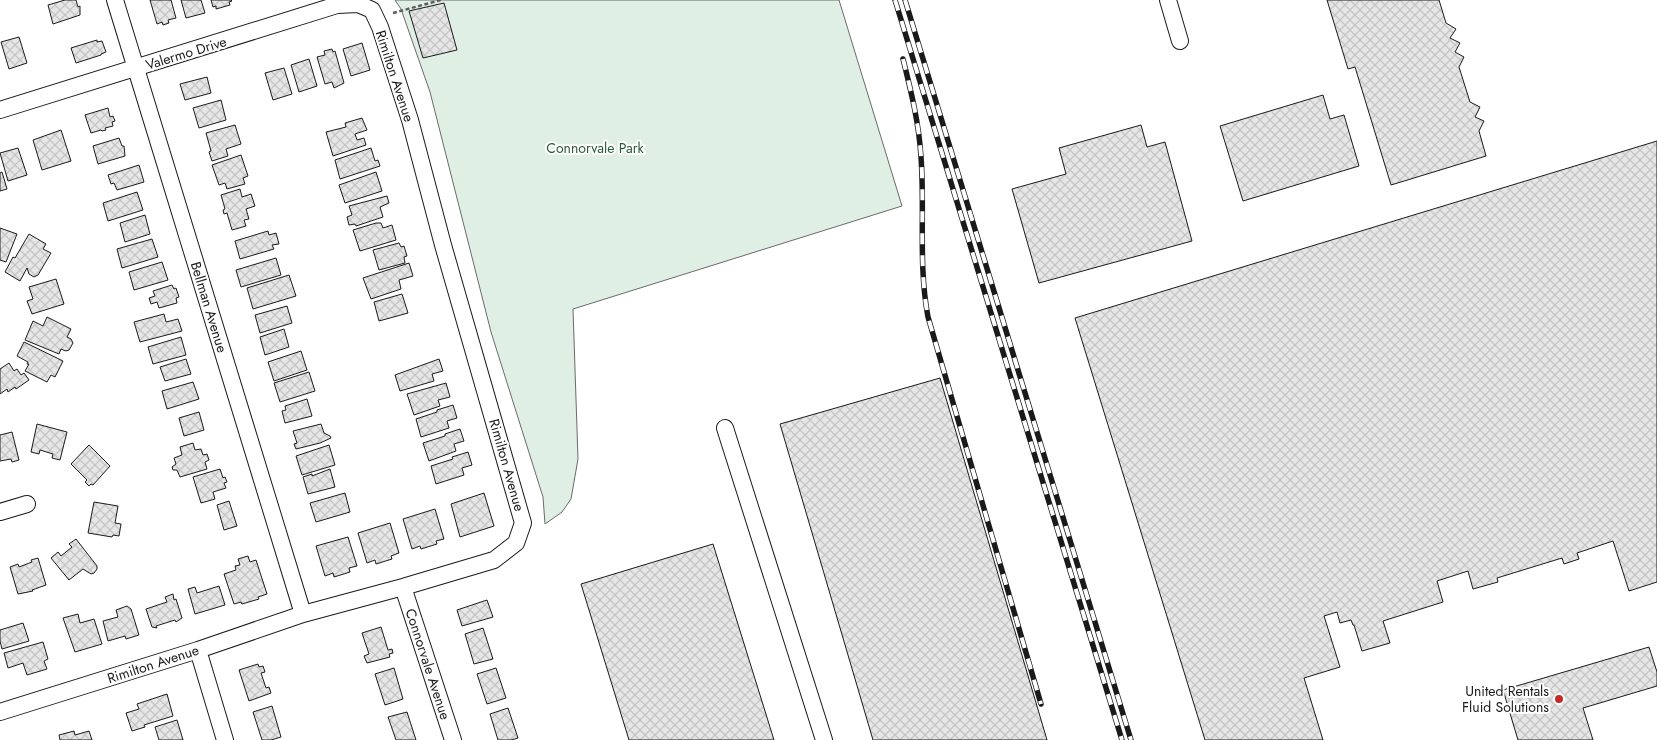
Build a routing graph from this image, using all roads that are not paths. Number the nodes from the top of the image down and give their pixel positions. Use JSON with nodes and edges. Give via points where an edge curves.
{"nodes":[{"id":1,"x":115,"y":0,"type":"edge"},
{"id":2,"x":1168,"y":0,"type":"edge"},
{"id":3,"x":372,"y":10,"type":"joint"},
{"id":4,"x":1180,"y":41,"type":"dead end"},
{"id":5,"x":135,"y":68,"type":"junction"},
{"id":6,"x":0,"y":110,"type":"edge"},
{"id":7,"x":726,"y":428,"type":"dead end"},
{"id":8,"x":27,"y":504,"type":"dead end"},
{"id":9,"x":0,"y":512,"type":"edge"},
{"id":10,"x":403,"y":587,"type":"junction"},
{"id":11,"x":303,"y":614,"type":"junction"},
{"id":12,"x":198,"y":650,"type":"junction"},
{"id":13,"x":0,"y":712,"type":"edge"},
{"id":14,"x":225,"y":740,"type":"edge"},
{"id":15,"x":453,"y":740,"type":"edge"},
{"id":16,"x":824,"y":740,"type":"edge"}],
"edges":[{"from":1,"to":5,"type":"street","name":"Bellman Avenue"},
{"from":2,"to":4,"type":"street"},
{"from":3,"to":5,"type":"street","name":"Valermo Drive","via":[[358,4],[337,5]]},
{"from":3,"to":10,"type":"street","name":"Rimilton Avenue","via":[[410,120],[523,523],[516,543],[494,560]]},
{"from":5,"to":6,"type":"street","name":"Valermo Drive"},
{"from":5,"to":11,"type":"street","name":"Bellman Avenue"},
{"from":7,"to":16,"type":"street"},
{"from":8,"to":9,"type":"street"},
{"from":10,"to":11,"type":"street","name":"Rimilton Avenue"},
{"from":10,"to":15,"type":"street","name":"Connorvale Avenue"},
{"from":11,"to":12,"type":"street","name":"Rimilton Avenue"},
{"from":12,"to":13,"type":"street","name":"Rimilton Avenue"},
{"from":12,"to":14,"type":"street"}]}
